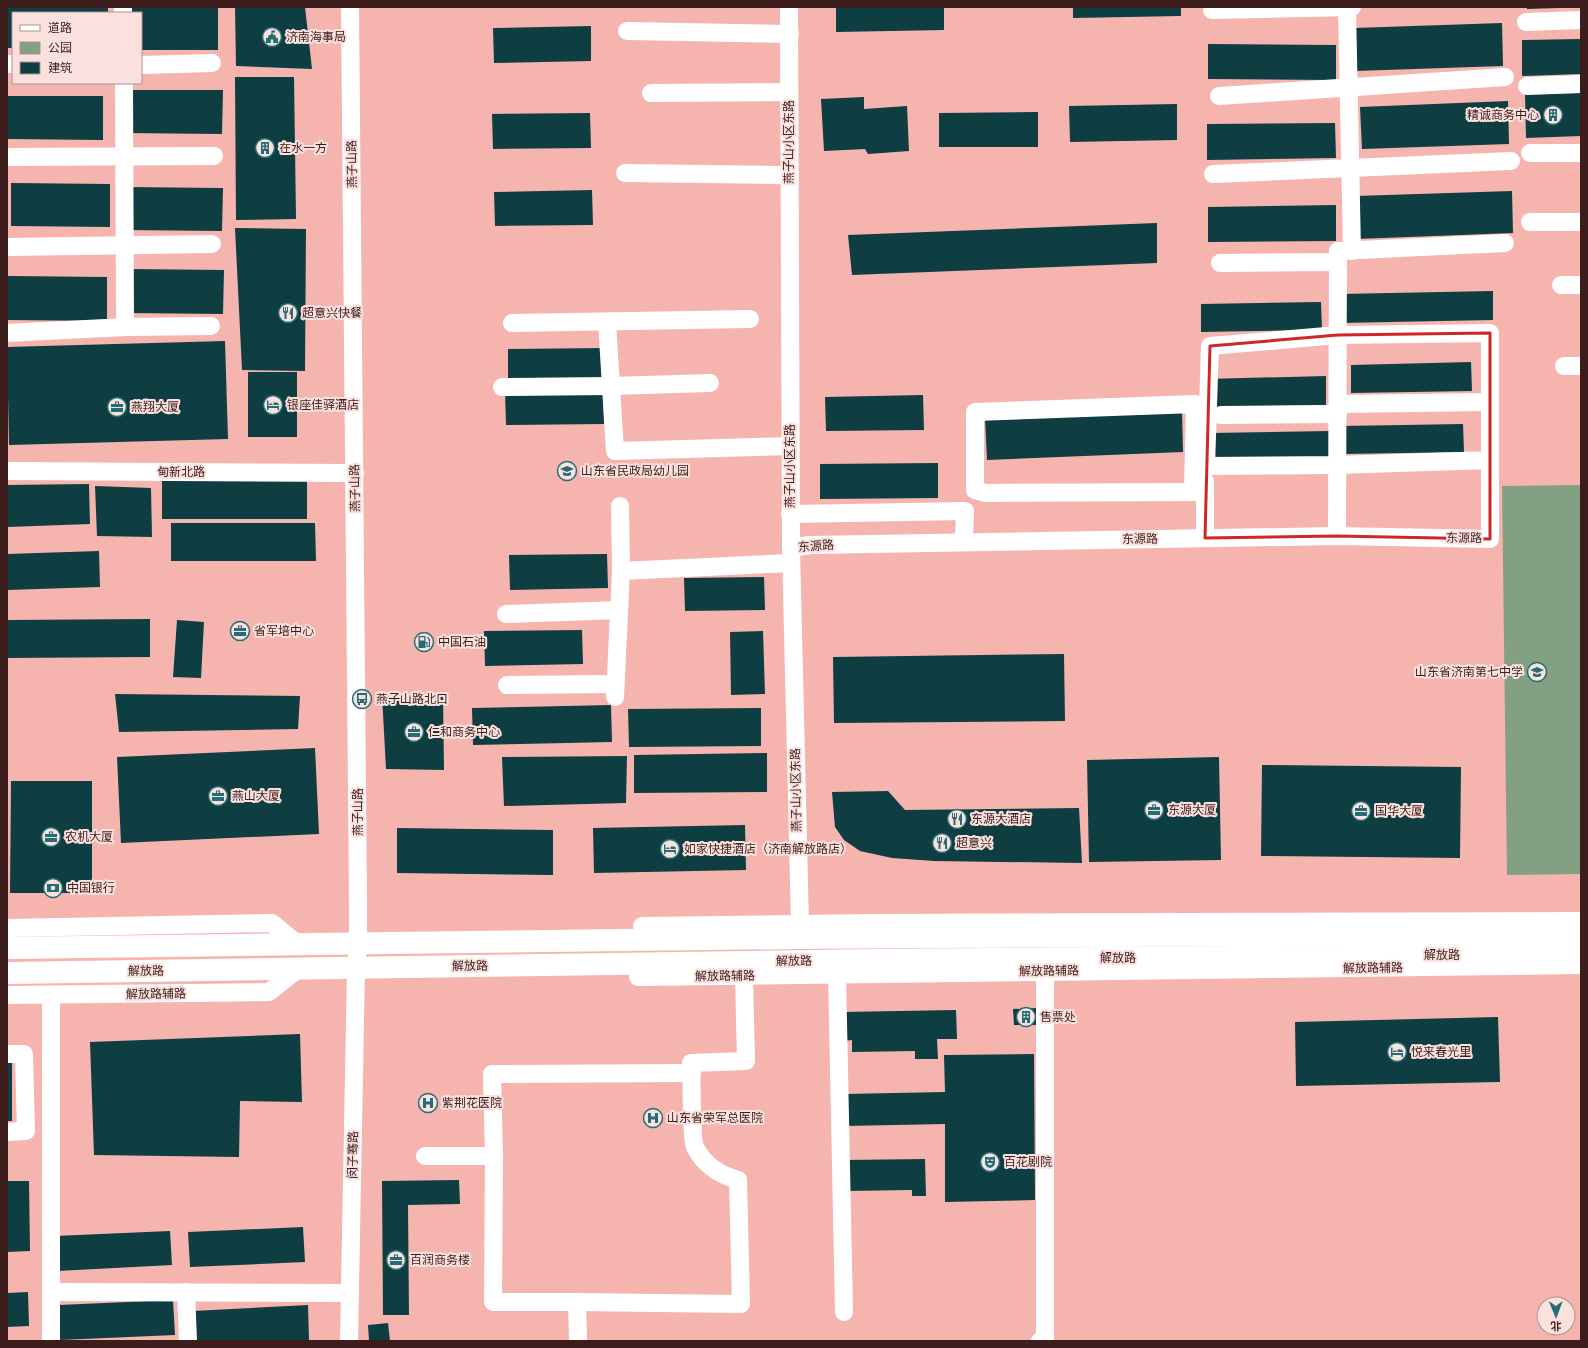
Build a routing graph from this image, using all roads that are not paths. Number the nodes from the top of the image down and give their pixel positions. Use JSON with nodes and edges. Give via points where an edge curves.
{"nodes":[{"id":1,"x":343,"y":7,"type":"edge"},
{"id":2,"x":350,"y":7,"type":"edge"},
{"id":3,"x":789,"y":7,"type":"edge"},
{"id":4,"x":1347,"y":7,"type":"edge"},
{"id":5,"x":1352,"y":7,"type":"edge"},
{"id":6,"x":1212,"y":10,"type":"dead end"},
{"id":7,"x":1581,"y":20,"type":"edge"},
{"id":8,"x":1526,"y":22,"type":"dead end"},
{"id":9,"x":627,"y":31,"type":"dead end"},
{"id":10,"x":790,"y":34,"type":"junction"},
{"id":11,"x":212,"y":63,"type":"dead end"},
{"id":12,"x":142,"y":65,"type":"edge"},
{"id":13,"x":1505,"y":77,"type":"dead end"},
{"id":14,"x":124,"y":84,"type":"edge"},
{"id":15,"x":1581,"y":84,"type":"edge"},
{"id":16,"x":1527,"y":86,"type":"dead end"},
{"id":17,"x":1349,"y":88,"type":"junction"},
{"id":18,"x":789,"y":92,"type":"junction"},
{"id":19,"x":651,"y":93,"type":"dead end"},
{"id":20,"x":1219,"y":96,"type":"dead end"},
{"id":21,"x":1530,"y":153,"type":"dead end"},
{"id":22,"x":1581,"y":153,"type":"edge"},
{"id":23,"x":214,"y":156,"type":"dead end"},
{"id":24,"x":7,"y":157,"type":"edge"},
{"id":25,"x":124,"y":157,"type":"junction"},
{"id":26,"x":1511,"y":161,"type":"dead end"},
{"id":27,"x":1350,"y":167,"type":"junction"},
{"id":28,"x":625,"y":173,"type":"dead end"},
{"id":29,"x":1213,"y":174,"type":"dead end"},
{"id":30,"x":790,"y":175,"type":"junction"},
{"id":31,"x":1530,"y":222,"type":"dead end"},
{"id":32,"x":1581,"y":222,"type":"edge"},
{"id":33,"x":1505,"y":243,"type":"dead end"},
{"id":34,"x":212,"y":244,"type":"dead end"},
{"id":35,"x":124,"y":246,"type":"junction"},
{"id":36,"x":7,"y":247,"type":"edge"},
{"id":37,"x":1352,"y":251,"type":"junction"},
{"id":38,"x":1338,"y":262,"type":"junction"},
{"id":39,"x":1220,"y":264,"type":"dead end"},
{"id":40,"x":1561,"y":285,"type":"dead end"},
{"id":41,"x":1581,"y":285,"type":"edge"},
{"id":42,"x":750,"y":319,"type":"dead end"},
{"id":43,"x":607,"y":322,"type":"junction"},
{"id":44,"x":512,"y":323,"type":"dead end"},
{"id":45,"x":125,"y":326,"type":"junction"},
{"id":46,"x":211,"y":326,"type":"dead end"},
{"id":47,"x":7,"y":333,"type":"edge"},
{"id":48,"x":1338,"y":335,"type":"junction"},
{"id":49,"x":710,"y":383,"type":"dead end"},
{"id":50,"x":611,"y":386,"type":"junction"},
{"id":51,"x":502,"y":387,"type":"dead end"},
{"id":52,"x":1490,"y":402,"type":"junction"},
{"id":53,"x":1338,"y":409,"type":"junction"},
{"id":54,"x":1221,"y":415,"type":"dead end"},
{"id":55,"x":790,"y":446,"type":"junction"},
{"id":56,"x":1490,"y":460,"type":"junction"},
{"id":57,"x":1337,"y":465,"type":"junction"},
{"id":58,"x":7,"y":466,"type":"edge"},
{"id":59,"x":1206,"y":466,"type":"junction"},
{"id":60,"x":7,"y":471,"type":"edge"},
{"id":61,"x":352,"y":472,"type":"junction"},
{"id":62,"x":1199,"y":492,"type":"junction"},
{"id":63,"x":620,"y":506,"type":"dead end"},
{"id":64,"x":790,"y":514,"type":"junction"},
{"id":65,"x":1337,"y":536,"type":"junction"},
{"id":66,"x":1205,"y":538,"type":"junction"},
{"id":67,"x":964,"y":542,"type":"junction"},
{"id":68,"x":791,"y":556,"type":"junction"},
{"id":69,"x":621,"y":571,"type":"junction"},
{"id":70,"x":619,"y":610,"type":"junction"},
{"id":71,"x":506,"y":614,"type":"dead end"},
{"id":72,"x":507,"y":685,"type":"dead end"},
{"id":73,"x":1581,"y":920,"type":"edge"},
{"id":74,"x":800,"y":924,"type":"junction"},
{"id":75,"x":642,"y":926,"type":"joint"},
{"id":76,"x":7,"y":928,"type":"edge"},
{"id":77,"x":1581,"y":933,"type":"edge"},
{"id":78,"x":622,"y":939,"type":"junction"},
{"id":79,"x":354,"y":942,"type":"junction"},
{"id":80,"x":296,"y":943,"type":"junction"},
{"id":81,"x":7,"y":948,"type":"edge"},
{"id":82,"x":1581,"y":954,"type":"edge"},
{"id":83,"x":621,"y":963,"type":"junction"},
{"id":84,"x":1581,"y":965,"type":"edge"},
{"id":85,"x":356,"y":968,"type":"junction"},
{"id":86,"x":298,"y":969,"type":"junction"},
{"id":87,"x":1045,"y":971,"type":"junction"},
{"id":88,"x":7,"y":973,"type":"edge"},
{"id":89,"x":837,"y":974,"type":"junction"},
{"id":90,"x":744,"y":975,"type":"junction"},
{"id":91,"x":638,"y":977,"type":"joint"},
{"id":92,"x":51,"y":994,"type":"junction"},
{"id":93,"x":7,"y":995,"type":"edge"},
{"id":94,"x":7,"y":1054,"type":"edge"},
{"id":95,"x":692,"y":1073,"type":"junction"},
{"id":96,"x":7,"y":1132,"type":"edge"},
{"id":97,"x":425,"y":1156,"type":"dead end"},
{"id":98,"x":494,"y":1156,"type":"junction"},
{"id":99,"x":50,"y":1292,"type":"junction"},
{"id":100,"x":186,"y":1292,"type":"junction"},
{"id":101,"x":350,"y":1292,"type":"junction"},
{"id":102,"x":577,"y":1302,"type":"junction"},
{"id":103,"x":844,"y":1312,"type":"dead end"},
{"id":104,"x":50,"y":1341,"type":"edge"},
{"id":105,"x":188,"y":1341,"type":"edge"},
{"id":106,"x":350,"y":1341,"type":"edge"},
{"id":107,"x":578,"y":1341,"type":"edge"},
{"id":108,"x":1040,"y":1341,"type":"edge"}],
"edges":[{"from":1,"to":61,"type":"street","name":"燕子山路"},
{"from":2,"to":61,"type":"street","name":"燕子山路"},
{"from":3,"to":10,"type":"street","name":"燕子山小区东路"},
{"from":4,"to":5,"type":"street"},
{"from":4,"to":6,"type":"street"},
{"from":4,"to":17,"type":"street"},
{"from":7,"to":8,"type":"street"},
{"from":9,"to":10,"type":"street"},
{"from":10,"to":18,"type":"street","name":"燕子山小区东路"},
{"from":11,"to":12,"type":"street"},
{"from":13,"to":17,"type":"street"},
{"from":14,"to":25,"type":"street"},
{"from":15,"to":16,"type":"street"},
{"from":17,"to":20,"type":"street"},
{"from":17,"to":27,"type":"street"},
{"from":18,"to":19,"type":"street"},
{"from":18,"to":30,"type":"street","name":"燕子山小区东路"},
{"from":21,"to":22,"type":"street"},
{"from":23,"to":25,"type":"street"},
{"from":24,"to":25,"type":"street"},
{"from":25,"to":35,"type":"street"},
{"from":26,"to":27,"type":"street"},
{"from":27,"to":29,"type":"street"},
{"from":27,"to":37,"type":"street"},
{"from":28,"to":30,"type":"street"},
{"from":30,"to":55,"type":"street","name":"燕子山小区东路"},
{"from":31,"to":32,"type":"street"},
{"from":33,"to":37,"type":"street"},
{"from":34,"to":35,"type":"street"},
{"from":35,"to":36,"type":"street"},
{"from":35,"to":45,"type":"street"},
{"from":37,"to":38,"type":"street","via":[[1338,251]]},
{"from":38,"to":39,"type":"street"},
{"from":38,"to":48,"type":"street"},
{"from":40,"to":41,"type":"street"},
{"from":42,"to":43,"type":"street"},
{"from":43,"to":44,"type":"street"},
{"from":43,"to":50,"type":"street"},
{"from":45,"to":46,"type":"street"},
{"from":45,"to":47,"type":"street"},
{"from":48,"to":52,"type":"street","via":[[1490,333]]},
{"from":48,"to":53,"type":"street"},
{"from":48,"to":59,"type":"street","via":[[1210,346]]},
{"from":49,"to":50,"type":"street"},
{"from":50,"to":51,"type":"street"},
{"from":50,"to":55,"type":"street","via":[[615,451]]},
{"from":52,"to":53,"type":"street"},
{"from":52,"to":56,"type":"street"},
{"from":53,"to":54,"type":"street"},
{"from":53,"to":57,"type":"street"},
{"from":55,"to":64,"type":"street","name":"燕子山小区东路"},
{"from":56,"to":57,"type":"street"},
{"from":56,"to":65,"type":"street","name":"东源路","via":[[1490,539]]},
{"from":57,"to":59,"type":"street"},
{"from":57,"to":65,"type":"street"},
{"from":58,"to":61,"type":"street","name":"甸新北路"},
{"from":59,"to":62,"type":"street"},
{"from":60,"to":61,"type":"street","name":"甸新北路"},
{"from":61,"to":79,"type":"street","name":"燕子山路"},
{"from":62,"to":62,"type":"street","via":[[986,493],[975,490],[975,412],[1195,404]]},
{"from":62,"to":66,"type":"street"},
{"from":63,"to":69,"type":"street"},
{"from":64,"to":67,"type":"street","via":[[965,511]]},
{"from":64,"to":68,"type":"street","name":"燕子山小区东路"},
{"from":65,"to":66,"type":"street","name":"东源路"},
{"from":66,"to":67,"type":"street","name":"东源路"},
{"from":67,"to":68,"type":"street","name":"东源路","via":[[810,545]]},
{"from":68,"to":69,"type":"street","name":"东源路"},
{"from":68,"to":74,"type":"street","name":"燕子山小区东路"},
{"from":69,"to":70,"type":"street"},
{"from":70,"to":71,"type":"street"},
{"from":70,"to":72,"type":"street","via":[[615,690]]},
{"from":73,"to":74,"type":"street"},
{"from":74,"to":75,"type":"street"},
{"from":75,"to":78,"type":"main road"},
{"from":76,"to":80,"type":"street","via":[[272,923]]},
{"from":77,"to":78,"type":"main road","name":"解放路"},
{"from":78,"to":79,"type":"main road","name":"解放路"},
{"from":79,"to":80,"type":"main road","name":"解放路"},
{"from":79,"to":85,"type":"street","name":"燕子山路"},
{"from":80,"to":81,"type":"main road","name":"解放路"},
{"from":82,"to":83,"type":"main road","name":"解放路"},
{"from":83,"to":85,"type":"main road","name":"解放路"},
{"from":83,"to":91,"type":"main road"},
{"from":84,"to":87,"type":"street","name":"解放路辅路"},
{"from":85,"to":86,"type":"main road","name":"解放路"},
{"from":85,"to":101,"type":"street","name":"闵子骞路"},
{"from":86,"to":88,"type":"main road","name":"解放路"},
{"from":86,"to":92,"type":"street","name":"解放路辅路","via":[[269,992]]},
{"from":87,"to":89,"type":"street","name":"解放路辅路"},
{"from":87,"to":108,"type":"street","via":[[1045,1336]]},
{"from":89,"to":90,"type":"street","name":"解放路辅路"},
{"from":89,"to":103,"type":"street"},
{"from":90,"to":91,"type":"street","name":"解放路辅路"},
{"from":90,"to":95,"type":"street","via":[[746,1061],[692,1063]]},
{"from":92,"to":93,"type":"street","name":"解放路辅路"},
{"from":92,"to":99,"type":"street"},
{"from":94,"to":96,"type":"street","via":[[24,1054],[26,1131]]},
{"from":95,"to":98,"type":"street","via":[[492,1074]]},
{"from":95,"to":102,"type":"street","via":[[694,1146],[707,1163],[722,1176],[738,1180],[741,1304]]},
{"from":97,"to":98,"type":"street"},
{"from":98,"to":102,"type":"street","via":[[494,1302]]},
{"from":99,"to":100,"type":"street"},
{"from":99,"to":104,"type":"street"},
{"from":100,"to":101,"type":"street"},
{"from":100,"to":105,"type":"street"},
{"from":101,"to":106,"type":"street","name":"闵子骞路"},
{"from":102,"to":107,"type":"street"}]}
